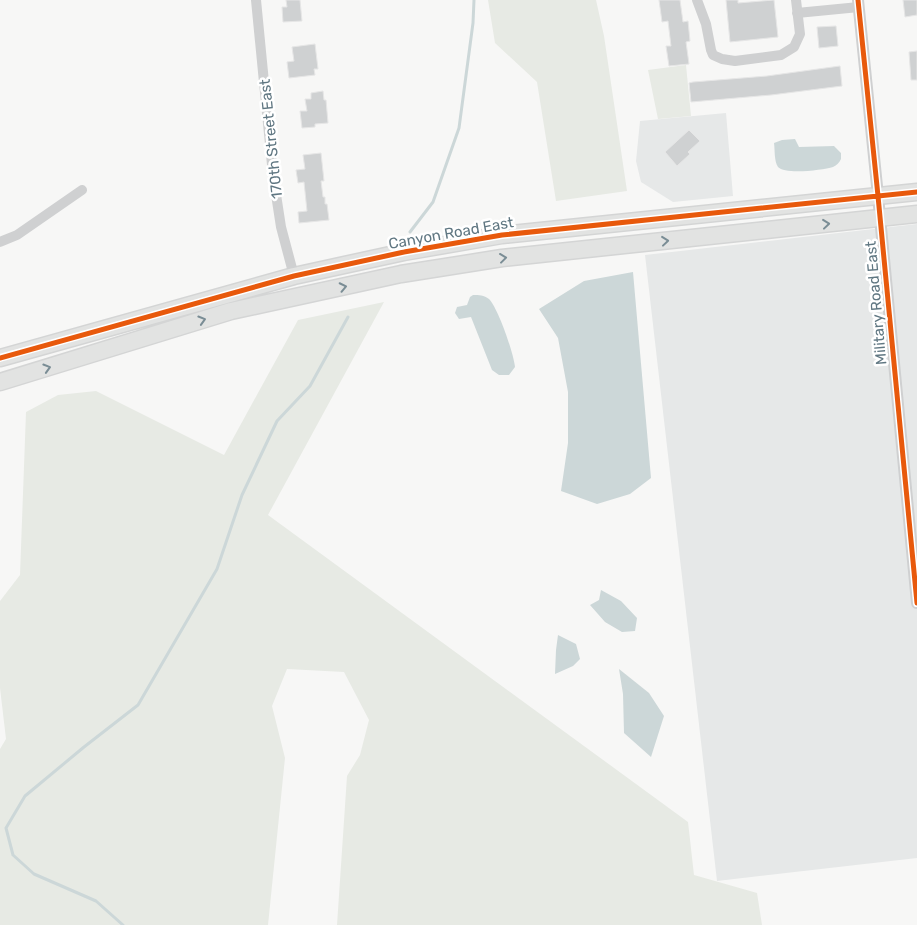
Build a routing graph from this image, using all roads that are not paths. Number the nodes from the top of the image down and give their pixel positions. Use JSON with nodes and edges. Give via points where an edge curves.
{"nodes":[{"id":1,"x":256,"y":0,"type":"edge"},
{"id":2,"x":696,"y":0,"type":"edge"},
{"id":3,"x":796,"y":0,"type":"edge"},
{"id":4,"x":858,"y":4,"type":"edge"},
{"id":5,"x":797,"y":13,"type":"junction"},
{"id":6,"x":82,"y":190,"type":"dead end"},
{"id":7,"x":917,"y":192,"type":"edge"},
{"id":8,"x":878,"y":196,"type":"junction"},
{"id":9,"x":917,"y":214,"type":"edge"},
{"id":10,"x":880,"y":218,"type":"junction"},
{"id":11,"x":0,"y":242,"type":"edge"},
{"id":12,"x":294,"y":276,"type":"junction"},
{"id":13,"x":231,"y":311,"type":"junction"},
{"id":14,"x":0,"y":358,"type":"edge"},
{"id":15,"x":0,"y":382,"type":"edge"},
{"id":16,"x":917,"y":603,"type":"edge"}],
"edges":[{"from":1,"to":12,"type":"street","name":"170th Street East","via":[[281,227]]},
{"from":2,"to":5,"type":"street","via":[[713,55],[735,61],[781,55],[794,47],[800,34]]},
{"from":3,"to":5,"type":"street"},
{"from":4,"to":5,"type":"street"},
{"from":4,"to":8,"type":"street","name":"Military Road East"},
{"from":6,"to":11,"type":"street","via":[[17,235]]},
{"from":7,"to":8,"type":"main road","name":"Canyon Road East"},
{"from":8,"to":10,"type":"street","name":"Military Road East"},
{"from":8,"to":12,"type":"main road","name":"Canyon Road East","via":[[502,235]]},
{"from":9,"to":10,"type":"main road"},
{"from":13,"to":10,"type":"main road","one_way":true,"via":[[401,274],[502,258]]},
{"from":10,"to":16,"type":"street","name":"Military Road East"},
{"from":12,"to":13,"type":"main road","via":[[288,288]]},
{"from":12,"to":14,"type":"main road","name":"Canyon Road East"},
{"from":15,"to":13,"type":"main road","one_way":true}]}
